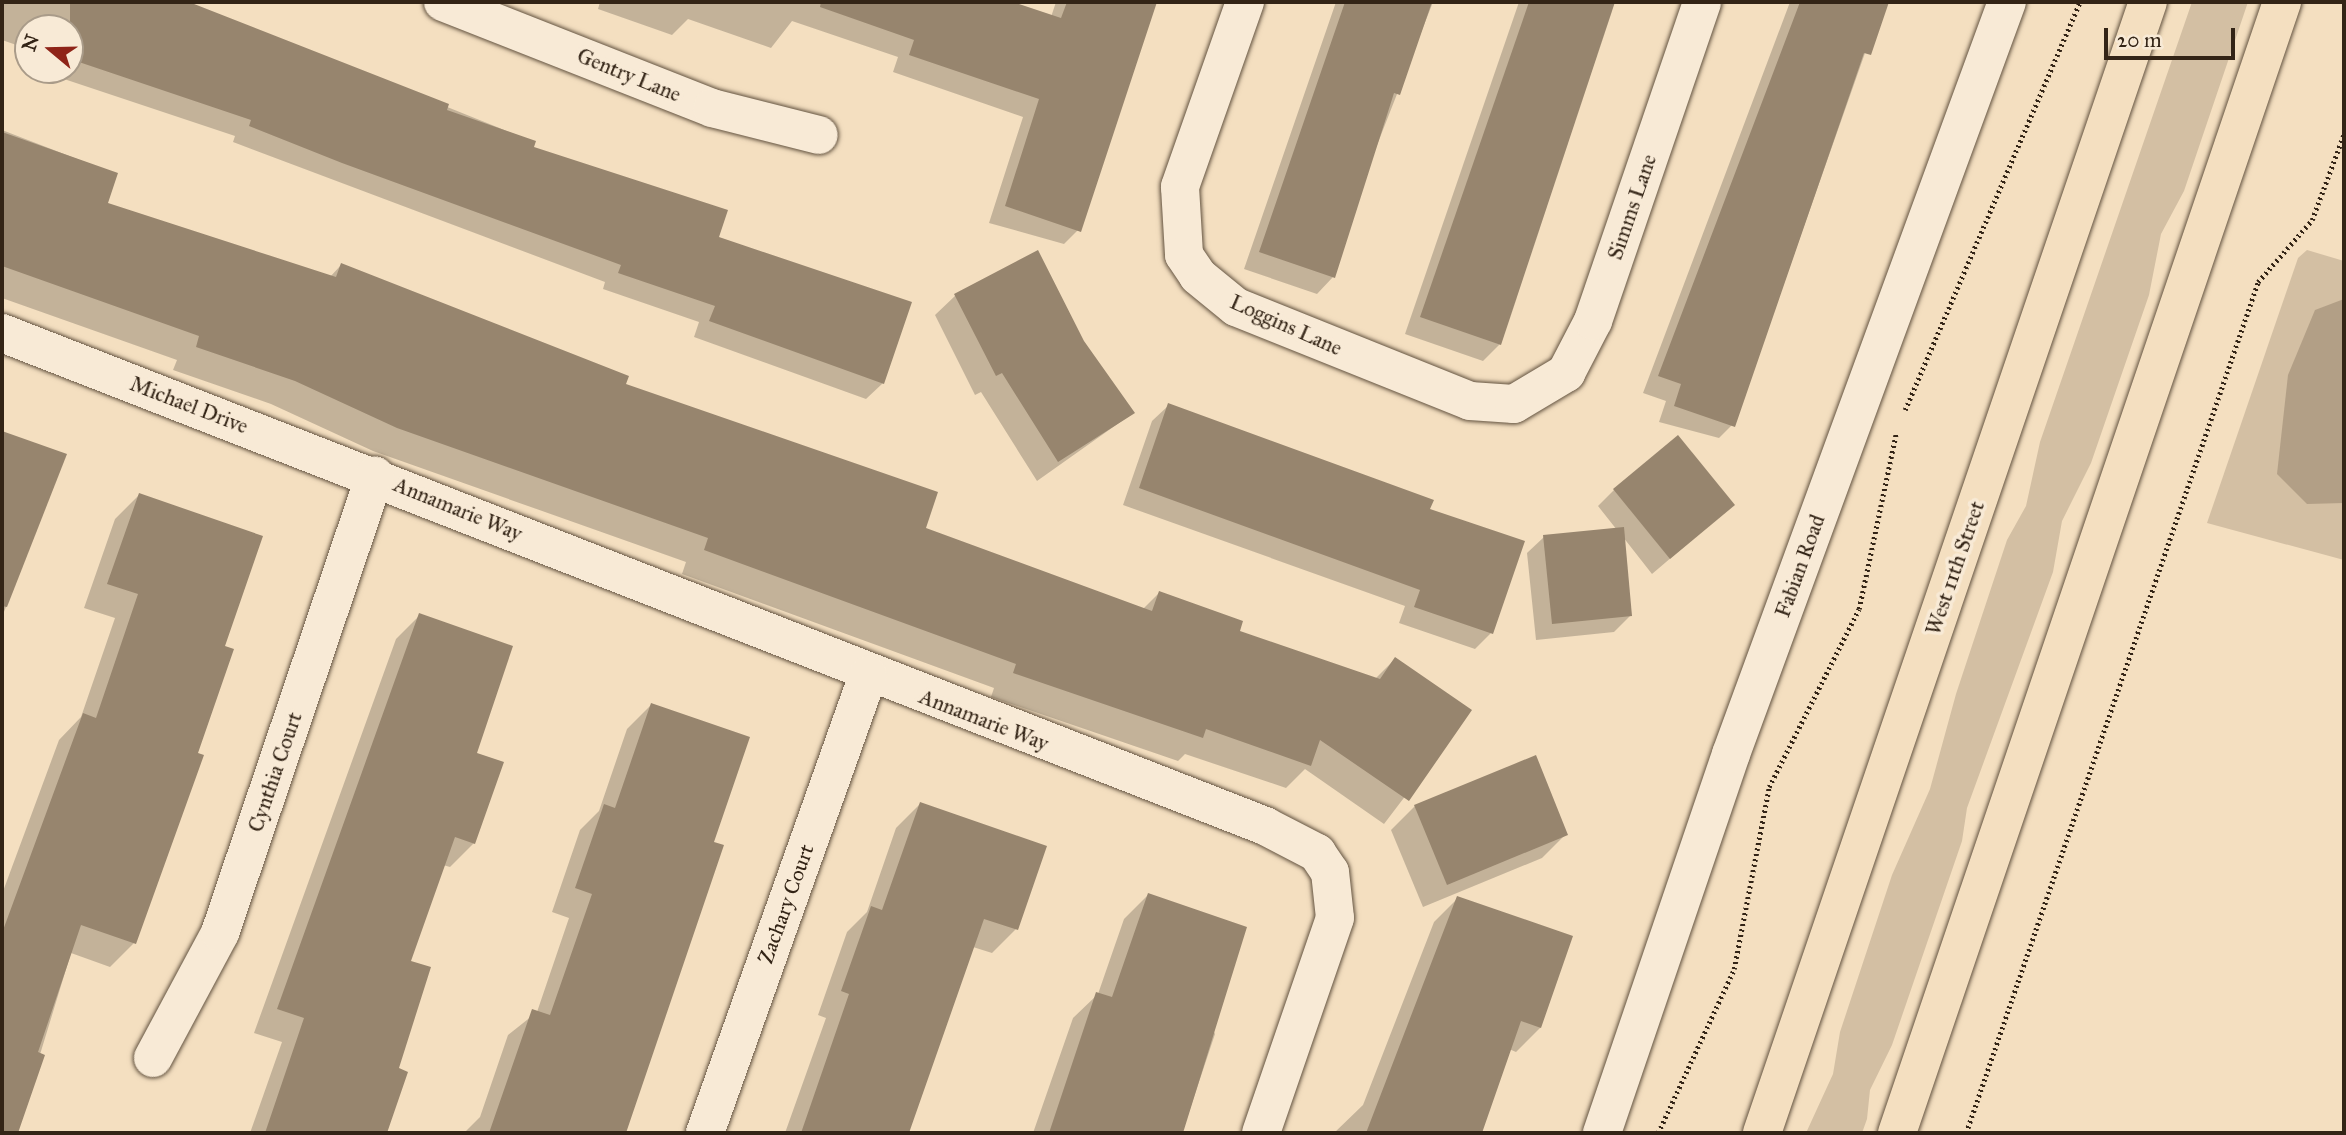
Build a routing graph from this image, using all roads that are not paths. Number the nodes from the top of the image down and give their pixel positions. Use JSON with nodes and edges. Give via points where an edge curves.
{"nodes":[{"id":1,"x":443,"y":2,"type":"edge"},
{"id":2,"x":1245,"y":2,"type":"edge"},
{"id":3,"x":1702,"y":2,"type":"edge"},
{"id":4,"x":2007,"y":2,"type":"edge"},
{"id":5,"x":2148,"y":2,"type":"edge"},
{"id":6,"x":2282,"y":2,"type":"edge"},
{"id":7,"x":819,"y":135,"type":"dead end"},
{"id":8,"x":2,"y":333,"type":"edge"},
{"id":9,"x":1535,"y":396,"type":"joint"},
{"id":10,"x":376,"y":476,"type":"junction"},
{"id":11,"x":868,"y":676,"type":"junction"},
{"id":12,"x":153,"y":1058,"type":"dead end"},
{"id":13,"x":705,"y":1133,"type":"edge"},
{"id":14,"x":1261,"y":1133,"type":"edge"},
{"id":15,"x":1602,"y":1133,"type":"edge"},
{"id":16,"x":1762,"y":1133,"type":"edge"},
{"id":17,"x":1897,"y":1133,"type":"edge"}],
"edges":[{"from":1,"to":7,"type":"street","name":"Gentry Lane","via":[[712,108]]},
{"from":2,"to":9,"type":"street","name":"Loggins Lane","via":[[1180,187],[1184,255],[1198,276],[1236,307],[1470,401],[1514,404]]},
{"from":3,"to":9,"type":"street","name":"Simms Lane","via":[[1593,321],[1566,373]]},
{"from":4,"to":15,"type":"street","name":"Fabian Road","via":[[1731,754]]},
{"from":5,"to":16,"type":"main road","name":"West 11th Street"},
{"from":6,"to":17,"type":"main road"},
{"from":8,"to":10,"type":"street","name":"Michael Drive"},
{"from":10,"to":11,"type":"street","name":"Annamarie Way"},
{"from":10,"to":12,"type":"street","name":"Cynthia Court","via":[[220,933]]},
{"from":11,"to":13,"type":"street","name":"Zachary Court"},
{"from":11,"to":14,"type":"street","name":"Annamarie Way","via":[[1265,826],[1317,853],[1330,872],[1335,918]]}]}
